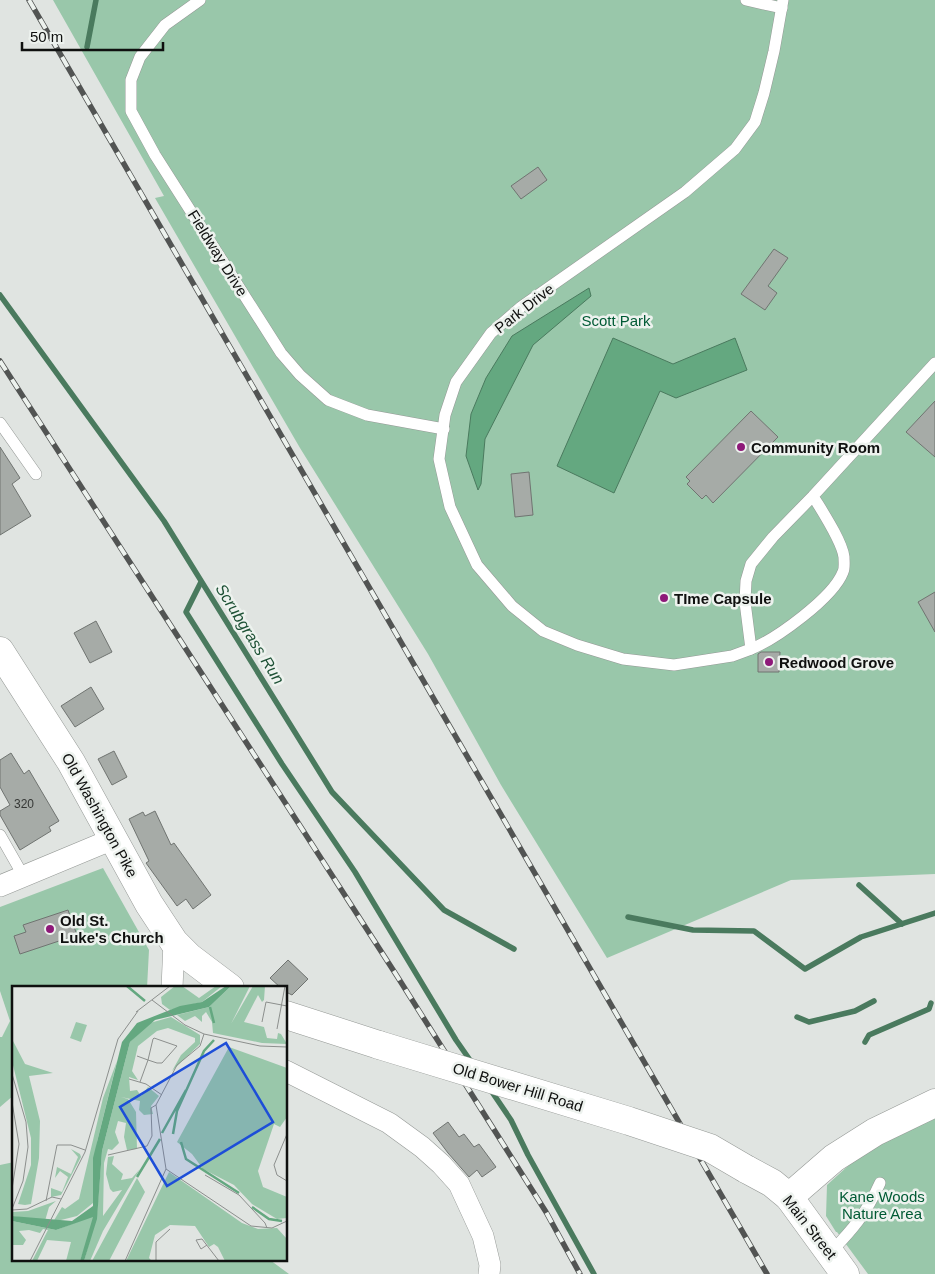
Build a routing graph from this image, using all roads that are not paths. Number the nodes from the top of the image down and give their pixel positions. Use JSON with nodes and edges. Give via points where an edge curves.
{"nodes":[{"id":1,"x":200,"y":0,"type":"edge"},
{"id":2,"x":746,"y":0,"type":"edge"},
{"id":3,"x":783,"y":4,"type":"edge"},
{"id":4,"x":935,"y":363,"type":"edge"},
{"id":5,"x":0,"y":424,"type":"edge"},
{"id":6,"x":444,"y":429,"type":"junction"},
{"id":7,"x":36,"y":474,"type":"dead end"},
{"id":8,"x":813,"y":496,"type":"junction"},
{"id":9,"x":750,"y":649,"type":"junction"},
{"id":10,"x":0,"y":650,"type":"edge"},
{"id":11,"x":0,"y":834,"type":"edge"},
{"id":12,"x":113,"y":839,"type":"junction"},
{"id":13,"x":24,"y":877,"type":"junction"},
{"id":14,"x":0,"y":886,"type":"edge"},
{"id":15,"x":174,"y":942,"type":"junction"},
{"id":16,"x":172,"y":986,"type":"edge"},
{"id":17,"x":227,"y":986,"type":"edge"},
{"id":18,"x":288,"y":1016,"type":"edge"},
{"id":19,"x":288,"y":1072,"type":"edge"},
{"id":20,"x":935,"y":1103,"type":"edge"},
{"id":21,"x":746,"y":1168,"type":"joint"},
{"id":22,"x":880,"y":1183,"type":"dead end"},
{"id":23,"x":789,"y":1197,"type":"junction"},
{"id":24,"x":838,"y":1263,"type":"edge"},
{"id":25,"x":489,"y":1274,"type":"edge"}],
"edges":[{"from":1,"to":6,"type":"lane","name":"Fieldway Drive","via":[[165,25],[140,57],[131,80],[131,111],[155,155],[281,354],[300,376],[328,400],[367,415]]},
{"from":2,"to":3,"type":"lane"},
{"from":3,"to":6,"type":"lane","name":"Park Drive","via":[[755,122],[735,149],[685,192],[521,307],[491,333],[456,382]]},
{"from":4,"to":8,"type":"lane"},
{"from":5,"to":7,"type":"lane"},
{"from":6,"to":9,"type":"lane","name":"Park Drive","via":[[439,459],[450,507],[477,564],[512,606],[543,631],[623,659],[674,665],[732,656]]},
{"from":8,"to":9,"type":"lane","via":[[751,564],[745,602]]},
{"from":8,"to":9,"type":"lane","name":"Park Drive","via":[[842,548],[844,571],[833,590],[764,643]]},
{"from":10,"to":12,"type":"street","name":"Old Washington Pike","via":[[72,762]]},
{"from":11,"to":13,"type":"lane"},
{"from":12,"to":13,"type":"street"},
{"from":12,"to":15,"type":"street","name":"Old Washington Pike"},
{"from":13,"to":14,"type":"street"},
{"from":15,"to":16,"type":"street"},
{"from":15,"to":17,"type":"street"},
{"from":18,"to":21,"type":"street","name":"Old Bower Hill Road","bridge":true,"via":[[629,1121],[710,1148]]},
{"from":19,"to":25,"type":"street","via":[[389,1123],[441,1164],[460,1184],[483,1236]]},
{"from":20,"to":23,"type":"street","via":[[875,1132],[834,1158]]},
{"from":21,"to":23,"type":"street","name":"Main Street"},
{"from":22,"to":24,"type":"lane"},
{"from":23,"to":24,"type":"street","name":"Main Street"}]}
